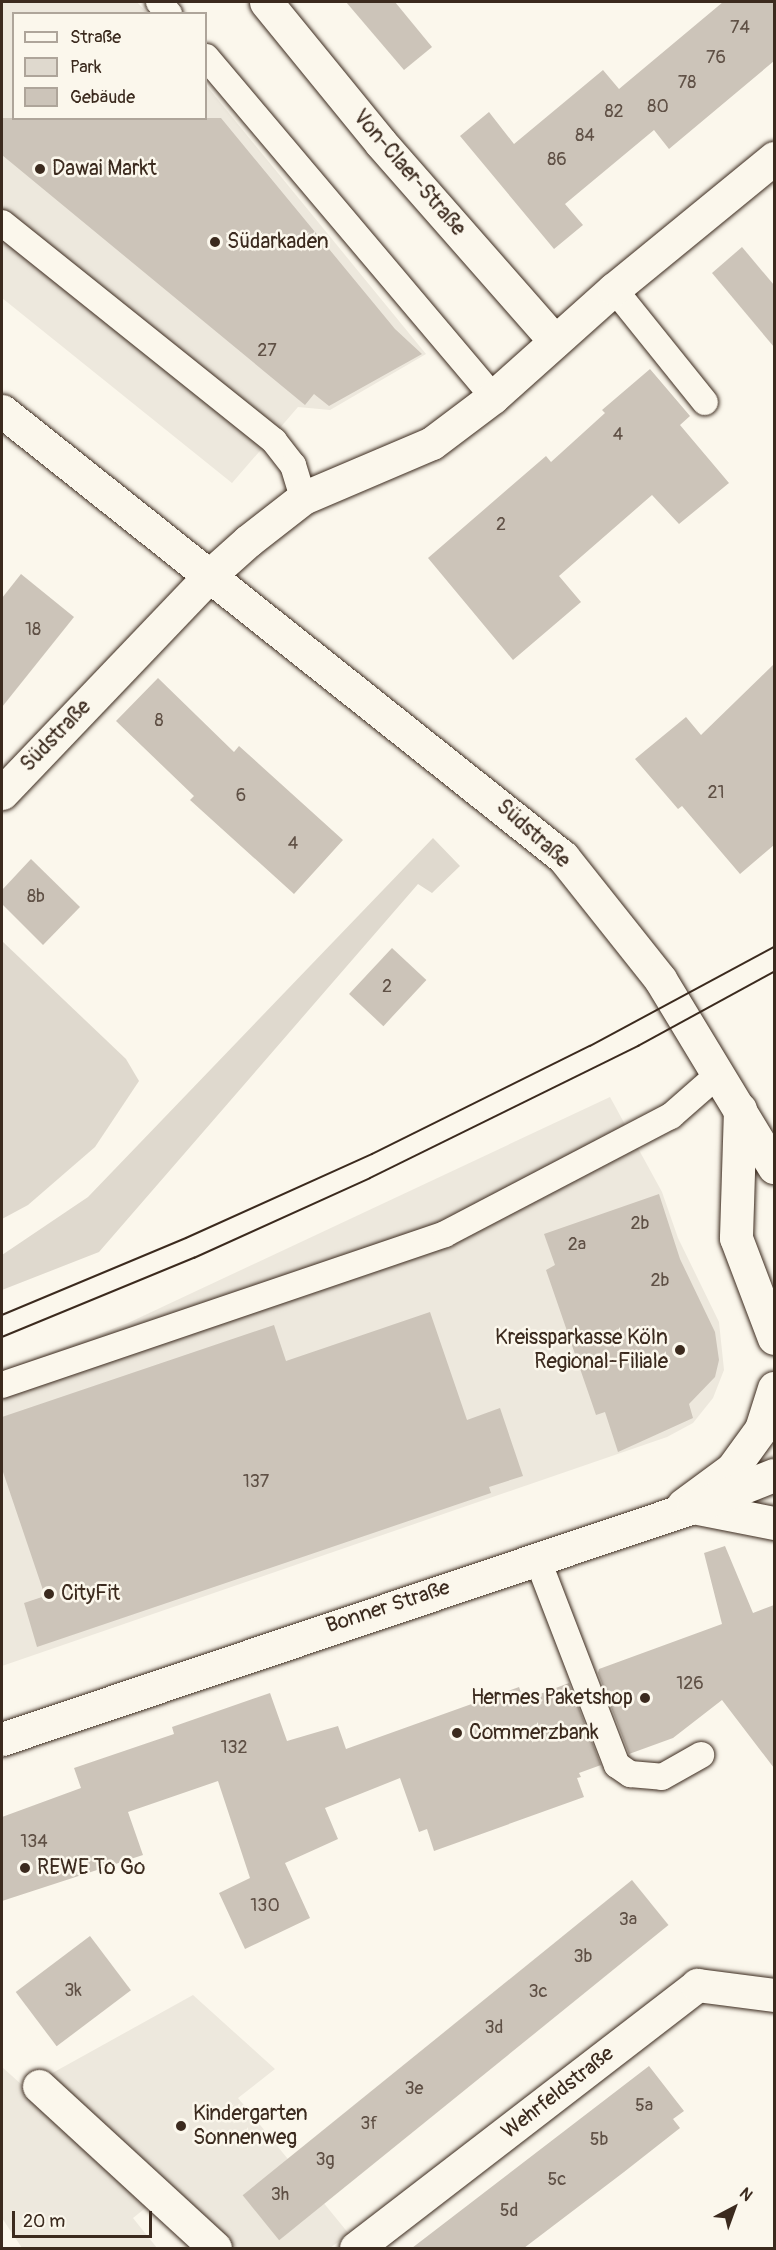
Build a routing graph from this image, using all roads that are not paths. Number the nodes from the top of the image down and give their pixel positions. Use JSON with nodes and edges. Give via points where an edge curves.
{"nodes":[{"id":1,"x":266,"y":2,"type":"edge"},
{"id":2,"x":207,"y":58,"type":"edge"},
{"id":3,"x":774,"y":158,"type":"edge"},
{"id":4,"x":2,"y":223,"type":"edge"},
{"id":5,"x":614,"y":290,"type":"junction"},
{"id":6,"x":555,"y":341,"type":"junction"},
{"id":7,"x":493,"y":397,"type":"junction"},
{"id":8,"x":705,"y":402,"type":"dead end"},
{"id":9,"x":2,"y":411,"type":"edge"},
{"id":10,"x":303,"y":498,"type":"junction"},
{"id":11,"x":210,"y":575,"type":"junction"},
{"id":12,"x":2,"y":793,"type":"edge"},
{"id":13,"x":720,"y":1073,"type":"junction"},
{"id":14,"x":740,"y":1109,"type":"junction"},
{"id":15,"x":774,"y":1167,"type":"edge"},
{"id":16,"x":774,"y":1338,"type":"edge"},
{"id":17,"x":2,"y":1385,"type":"edge"},
{"id":18,"x":774,"y":1388,"type":"edge"},
{"id":19,"x":774,"y":1475,"type":"edge"},
{"id":20,"x":683,"y":1509,"type":"junction"},
{"id":21,"x":774,"y":1523,"type":"edge"},
{"id":22,"x":537,"y":1558,"type":"junction"},
{"id":23,"x":2,"y":1738,"type":"edge"},
{"id":24,"x":701,"y":1755,"type":"dead end"},
{"id":25,"x":774,"y":1995,"type":"edge"},
{"id":26,"x":39,"y":2086,"type":"dead end"},
{"id":27,"x":215,"y":2248,"type":"edge"},
{"id":28,"x":356,"y":2248,"type":"edge"}],
"edges":[{"from":1,"to":6,"type":"street","name":"Von-Claer-Straße","via":[[380,142]]},
{"from":2,"to":7,"type":"lane"},
{"from":3,"to":5,"type":"street"},
{"from":4,"to":10,"type":"lane","via":[[274,441],[293,465]]},
{"from":5,"to":6,"type":"street"},
{"from":5,"to":8,"type":"lane"},
{"from":6,"to":7,"type":"street"},
{"from":7,"to":10,"type":"street","via":[[432,443]]},
{"from":9,"to":11,"type":"street","name":"Südstraße"},
{"from":10,"to":11,"type":"street"},
{"from":11,"to":12,"type":"street","name":"Südstraße"},
{"from":11,"to":13,"type":"street","name":"Südstraße","via":[[563,857],[660,979]]},
{"from":13,"to":14,"type":"street","name":"Südstraße"},
{"from":13,"to":17,"type":"lane","via":[[671,1116],[445,1234]]},
{"from":14,"to":15,"type":"street","name":"Südstraße"},
{"from":14,"to":16,"type":"street","via":[[736,1238]]},
{"from":18,"to":20,"type":"street","via":[[761,1429],[732,1469]]},
{"from":19,"to":20,"type":"street","name":"Bonner Straße"},
{"from":20,"to":21,"type":"street"},
{"from":20,"to":22,"type":"street","name":"Bonner Straße"},
{"from":22,"to":23,"type":"street","name":"Bonner Straße"},
{"from":22,"to":24,"type":"lane","via":[[617,1765],[630,1774],[662,1777]]},
{"from":25,"to":28,"type":"street","name":"Wehrfeldstraße","via":[[697,1985]]},
{"from":26,"to":27,"type":"street"}]}
